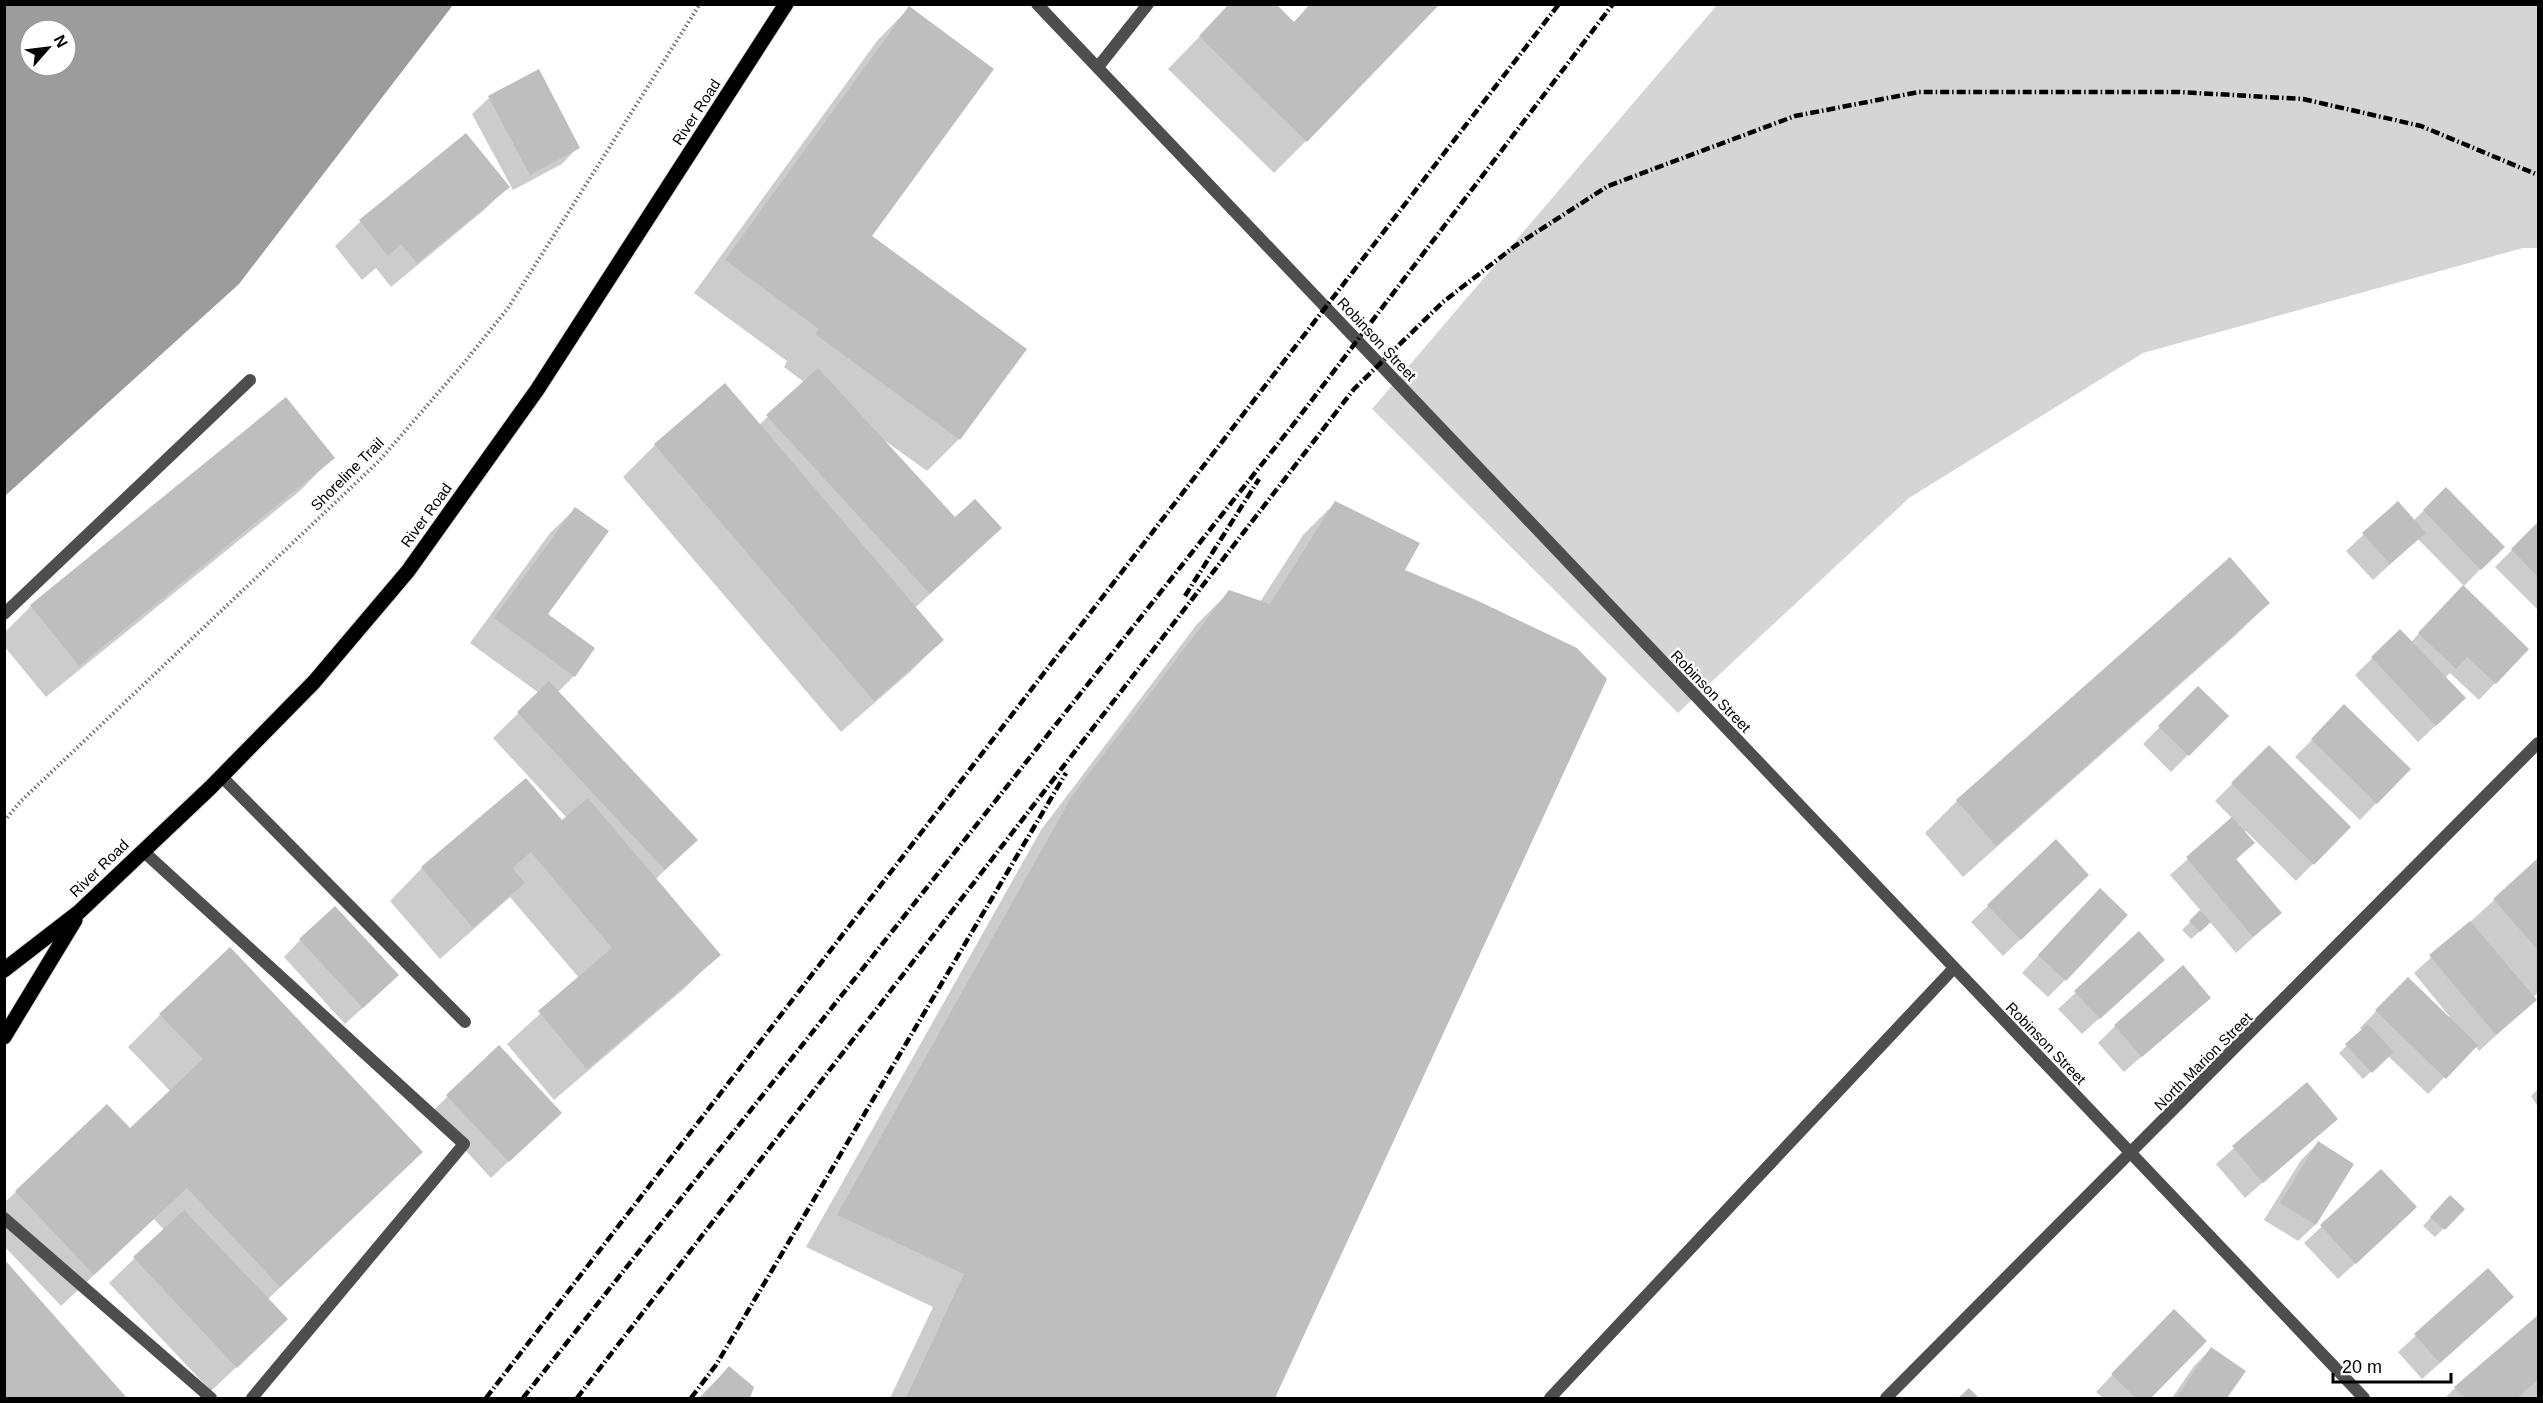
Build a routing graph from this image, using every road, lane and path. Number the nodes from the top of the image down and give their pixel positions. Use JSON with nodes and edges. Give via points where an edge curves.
{"nodes":[{"id":1,"x":700,"y":4,"type":"edge"},
{"id":2,"x":786,"y":4,"type":"edge"},
{"id":3,"x":1037,"y":4,"type":"edge"},
{"id":4,"x":1148,"y":4,"type":"edge"},
{"id":5,"x":1098,"y":67,"type":"junction"},
{"id":6,"x":250,"y":380,"type":"dead end"},
{"id":7,"x":4,"y":614,"type":"edge"},
{"id":8,"x":2538,"y":743,"type":"edge"},
{"id":9,"x":221,"y":776,"type":"junction"},
{"id":10,"x":4,"y":821,"type":"edge"},
{"id":11,"x":143,"y":851,"type":"junction"},
{"id":12,"x":79,"y":912,"type":"junction"},
{"id":13,"x":1954,"y":968,"type":"junction"},
{"id":14,"x":4,"y":970,"type":"edge"},
{"id":15,"x":465,"y":1022,"type":"dead end"},
{"id":16,"x":4,"y":1037,"type":"edge"},
{"id":17,"x":2131,"y":1154,"type":"junction"},
{"id":18,"x":4,"y":1218,"type":"edge"},
{"id":19,"x":211,"y":1398,"type":"edge"},
{"id":20,"x":252,"y":1398,"type":"edge"},
{"id":21,"x":1550,"y":1398,"type":"edge"},
{"id":22,"x":1886,"y":1398,"type":"edge"},
{"id":23,"x":2364,"y":1398,"type":"edge"}],
"edges":[{"from":1,"to":10,"type":"path","name":"Shoreline Trail","via":[[508,308],[415,421],[379,461]]},
{"from":2,"to":9,"type":"main road","name":"River Road","via":[[537,390],[408,571],[314,682]]},
{"from":3,"to":5,"type":"street","name":"Robinson Street"},
{"from":4,"to":5,"type":"street"},
{"from":5,"to":13,"type":"street","name":"Robinson Street"},
{"from":6,"to":7,"type":"street"},
{"from":8,"to":17,"type":"street","name":"North Marion Street"},
{"from":9,"to":11,"type":"main road","name":"River Road"},
{"from":9,"to":15,"type":"street"},
{"from":11,"to":12,"type":"main road","name":"River Road"},
{"from":11,"to":20,"type":"street","via":[[464,1144]]},
{"from":12,"to":14,"type":"main road","name":"River Road"},
{"from":12,"to":16,"type":"main road"},
{"from":13,"to":17,"type":"street","name":"Robinson Street"},
{"from":13,"to":21,"type":"street"},
{"from":17,"to":22,"type":"street","name":"North Marion Street"},
{"from":17,"to":23,"type":"street","name":"Robinson Street"},
{"from":18,"to":19,"type":"street"}]}
